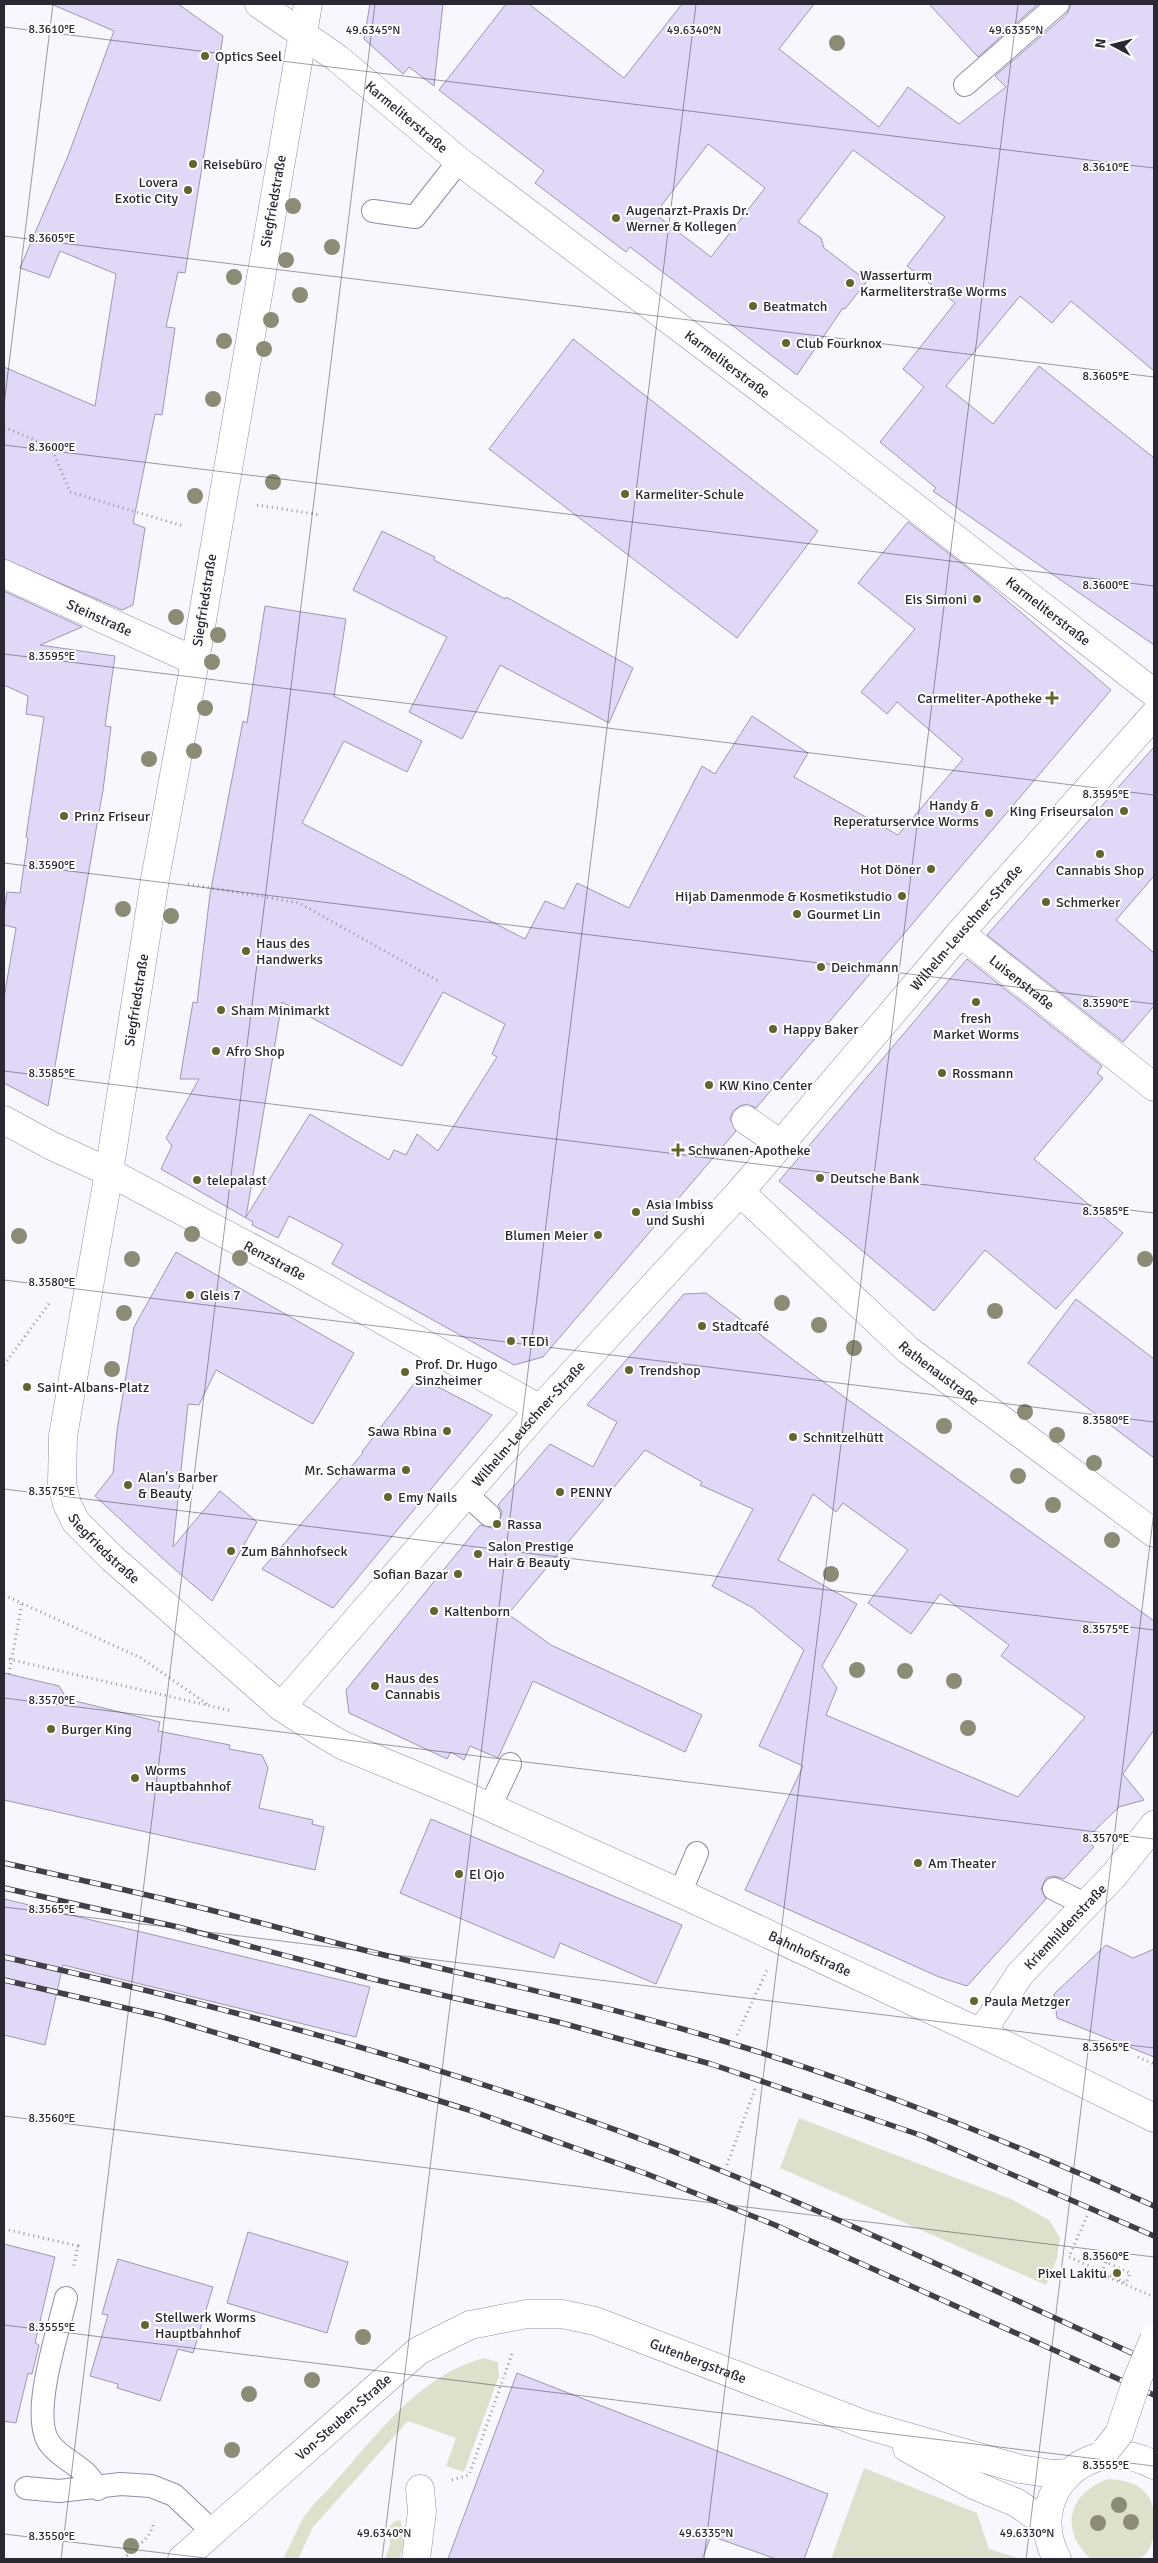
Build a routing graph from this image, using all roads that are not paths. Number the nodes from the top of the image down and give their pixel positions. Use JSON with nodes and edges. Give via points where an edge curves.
{"nodes":[{"id":1,"x":259,"y":4,"type":"edge"},
{"id":2,"x":308,"y":4,"type":"edge"},
{"id":3,"x":1058,"y":4,"type":"edge"},
{"id":4,"x":302,"y":36,"type":"junction"},
{"id":5,"x":965,"y":85,"type":"dead end"},
{"id":6,"x":460,"y":161,"type":"junction"},
{"id":7,"x":373,"y":211,"type":"dead end"},
{"id":8,"x":4,"y":574,"type":"edge"},
{"id":9,"x":195,"y":661,"type":"junction"},
{"id":10,"x":1154,"y":693,"type":"edge"},
{"id":11,"x":1154,"y":715,"type":"edge"},
{"id":12,"x":960,"y":933,"type":"junction"},
{"id":13,"x":1154,"y":1087,"type":"edge"},
{"id":14,"x":4,"y":1120,"type":"edge"},
{"id":15,"x":746,"y":1120,"type":"dead end"},
{"id":16,"x":781,"y":1144,"type":"junction"},
{"id":17,"x":109,"y":1172,"type":"junction"},
{"id":18,"x":740,"y":1192,"type":"junction"},
{"id":19,"x":540,"y":1409,"type":"junction"},
{"id":20,"x":466,"y":1494,"type":"junction"},
{"id":21,"x":489,"y":1514,"type":"dead end"},
{"id":22,"x":1154,"y":1533,"type":"edge"},
{"id":23,"x":281,"y":1707,"type":"junction"},
{"id":24,"x":510,"y":1764,"type":"dead end"},
{"id":25,"x":463,"y":1795,"type":"joint"},
{"id":26,"x":490,"y":1807,"type":"junction"},
{"id":27,"x":1154,"y":1825,"type":"edge"},
{"id":28,"x":697,"y":1853,"type":"dead end"},
{"id":29,"x":1054,"y":1889,"type":"dead end"},
{"id":30,"x":680,"y":1893,"type":"junction"},
{"id":31,"x":1085,"y":1904,"type":"junction"},
{"id":32,"x":981,"y":2033,"type":"junction"},
{"id":33,"x":1154,"y":2118,"type":"edge"},
{"id":34,"x":66,"y":2298,"type":"dead end"},
{"id":35,"x":527,"y":2314,"type":"joint"},
{"id":36,"x":1154,"y":2339,"type":"edge"},
{"id":37,"x":866,"y":2425,"type":"junction"},
{"id":38,"x":1100,"y":2454,"type":"junction"},
{"id":39,"x":1154,"y":2466,"type":"edge"},
{"id":40,"x":1068,"y":2473,"type":"junction"},
{"id":41,"x":26,"y":2488,"type":"dead end"},
{"id":42,"x":420,"y":2488,"type":"road end"},
{"id":43,"x":98,"y":2489,"type":"junction"},
{"id":44,"x":1047,"y":2524,"type":"junction"},
{"id":45,"x":213,"y":2532,"type":"junction"},
{"id":46,"x":182,"y":2559,"type":"edge"},
{"id":47,"x":416,"y":2559,"type":"edge"},
{"id":48,"x":1057,"y":2559,"type":"edge"}],
"edges":[{"from":1,"to":4,"type":"street","name":"Karmeliterstraße"},
{"from":2,"to":4,"type":"street","name":"Siegfriedstraße"},
{"from":3,"to":5,"type":"lane"},
{"from":4,"to":6,"type":"street","name":"Karmeliterstraße","via":[[337,58]]},
{"from":4,"to":9,"type":"street","name":"Siegfriedstraße"},
{"from":6,"to":7,"type":"lane","via":[[415,217]]},
{"from":6,"to":10,"type":"street","name":"Karmeliterstraße"},
{"from":8,"to":9,"type":"street","name":"Steinstraße"},
{"from":9,"to":17,"type":"street","name":"Siegfriedstraße","via":[[155,878]]},
{"from":11,"to":12,"type":"street","name":"Wilhelm-Leuschner-Straße"},
{"from":12,"to":13,"type":"street","name":"Luisenstraße"},
{"from":12,"to":16,"type":"street","name":"Wilhelm-Leuschner-Straße"},
{"from":14,"to":17,"type":"street","name":"Renzstraße"},
{"from":15,"to":16,"type":"street"},
{"from":16,"to":18,"type":"street","name":"Wilhelm-Leuschner-Straße"},
{"from":17,"to":19,"type":"street","name":"Renzstraße","via":[[306,1277]]},
{"from":17,"to":23,"type":"street","name":"Siegfriedstraße","via":[[63,1436],[61,1463],[67,1504],[76,1522],[105,1551]]},
{"from":18,"to":19,"type":"street","name":"Wilhelm-Leuschner-Straße"},
{"from":18,"to":22,"type":"street","name":"Rathenaustraße","via":[[908,1350]]},
{"from":19,"to":20,"type":"street","name":"Wilhelm-Leuschner-Straße"},
{"from":20,"to":21,"type":"lane"},
{"from":20,"to":23,"type":"street","name":"Wilhelm-Leuschner-Straße"},
{"from":23,"to":25,"type":"street","name":"Siegfriedstraße","via":[[342,1745]]},
{"from":24,"to":26,"type":"lane"},
{"from":25,"to":26,"type":"street","name":"Bahnhofstraße"},
{"from":26,"to":30,"type":"street","name":"Bahnhofstraße"},
{"from":27,"to":31,"type":"street","name":"Kriemhildenstraße","via":[[1115,1874]]},
{"from":28,"to":30,"type":"lane"},
{"from":29,"to":31,"type":"lane"},
{"from":30,"to":32,"type":"street","name":"Bahnhofstraße"},
{"from":31,"to":32,"type":"street","name":"Kriemhildenstraße","via":[[1020,1974]]},
{"from":32,"to":33,"type":"street","name":"Bahnhofstraße"},
{"from":34,"to":43,"type":"lane","via":[[43,2396],[42,2430],[50,2444],[85,2472]]},
{"from":35,"to":37,"type":"street","name":"Gutenbergstraße","via":[[562,2314],[595,2321]]},
{"from":35,"to":45,"type":"street","name":"Von-Steuben-Straße","via":[[470,2325],[418,2351]]},
{"from":36,"to":38,"type":"street","bridge":true,"via":[[1119,2434]]},
{"from":37,"to":40,"type":"street","name":"Gutenbergstraße","via":[[1020,2469]]},
{"from":37,"to":44,"type":"street","name":"Gutenbergstraße","via":[[974,2485],[1017,2503]]},
{"from":38,"to":39,"type":"street","via":[[1134,2456]]},
{"from":38,"to":40,"type":"street"},
{"from":40,"to":44,"type":"street","via":[[1052,2496]]},
{"from":41,"to":43,"type":"lane","via":[[59,2491]]},
{"from":42,"to":47,"type":"street","via":[[421,2533]]},
{"from":43,"to":45,"type":"lane","via":[[136,2484],[152,2486],[174,2495]]},
{"from":44,"to":48,"type":"street"},
{"from":45,"to":46,"type":"street","name":"Von-Steuben-Straße"}]}
